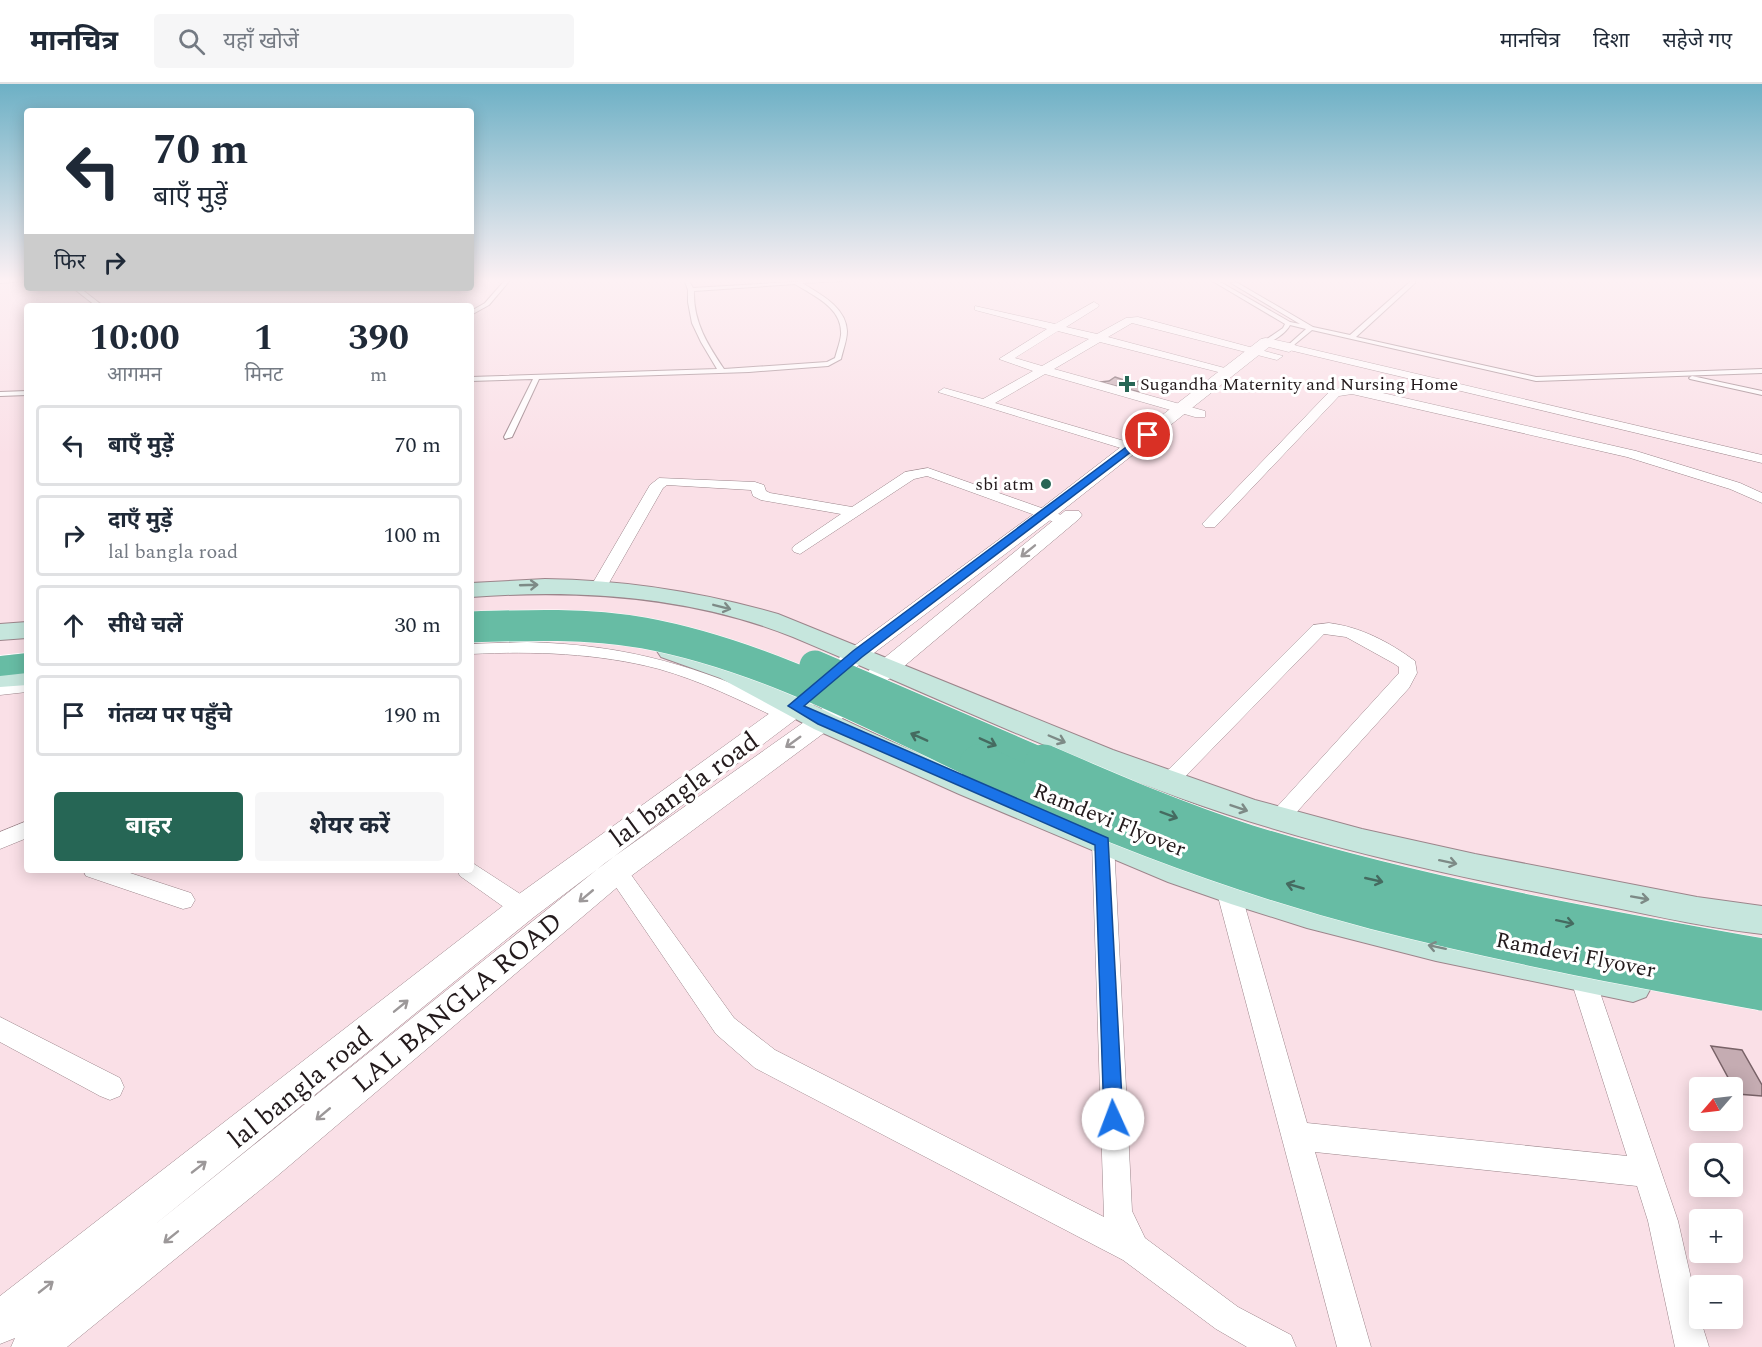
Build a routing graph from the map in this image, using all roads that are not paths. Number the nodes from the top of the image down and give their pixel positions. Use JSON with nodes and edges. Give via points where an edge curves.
{"nodes":[{"id":1,"x":701,"y":338,"type":"edge"},
{"id":2,"x":843,"y":338,"type":"edge"},
{"id":3,"x":1037,"y":338,"type":"edge"},
{"id":4,"x":1100,"y":338,"type":"joint"},
{"id":5,"x":1221,"y":338,"type":"edge"},
{"id":6,"x":1279,"y":338,"type":"edge"},
{"id":7,"x":1293,"y":338,"type":"edge"},
{"id":8,"x":1351,"y":338,"type":"edge"},
{"id":9,"x":1272,"y":349,"type":"junction"},
{"id":10,"x":1043,"y":370,"type":"junction"},
{"id":11,"x":722,"y":371,"type":"junction"},
{"id":12,"x":1230,"y":371,"type":"junction"},
{"id":13,"x":1762,"y":371,"type":"edge"},
{"id":14,"x":1674,"y":374,"type":"junction"},
{"id":15,"x":537,"y":377,"type":"junction"},
{"id":16,"x":474,"y":379,"type":"edge"},
{"id":17,"x":944,"y":392,"type":"dead end"},
{"id":18,"x":24,"y":393,"type":"edge"},
{"id":19,"x":1762,"y":393,"type":"edge"},
{"id":20,"x":0,"y":394,"type":"edge"},
{"id":21,"x":984,"y":404,"type":"junction"},
{"id":22,"x":1180,"y":409,"type":"junction"},
{"id":23,"x":1200,"y":414,"type":"junction"},
{"id":24,"x":508,"y":437,"type":"dead end"},
{"id":25,"x":1141,"y":450,"type":"junction"},
{"id":26,"x":1762,"y":459,"type":"edge"},
{"id":27,"x":1085,"y":494,"type":"junction"},
{"id":28,"x":1762,"y":499,"type":"edge"},
{"id":29,"x":855,"y":512,"type":"junction"},
{"id":30,"x":1046,"y":514,"type":"junction"},
{"id":31,"x":1065,"y":521,"type":"junction"},
{"id":32,"x":1210,"y":524,"type":"dead end"},
{"id":33,"x":801,"y":549,"type":"dead end"},
{"id":34,"x":958,"y":579,"type":"junction"},
{"id":35,"x":599,"y":586,"type":"junction"},
{"id":36,"x":980,"y":590,"type":"junction"},
{"id":37,"x":474,"y":591,"type":"edge"},
{"id":38,"x":474,"y":611,"type":"edge"},
{"id":39,"x":474,"y":627,"type":"edge"},
{"id":40,"x":24,"y":630,"type":"edge"},
{"id":41,"x":0,"y":632,"type":"edge"},
{"id":42,"x":474,"y":636,"type":"edge"},
{"id":43,"x":24,"y":645,"type":"edge"},
{"id":44,"x":0,"y":647,"type":"edge"},
{"id":45,"x":474,"y":649,"type":"edge"},
{"id":46,"x":872,"y":660,"type":"junction"},
{"id":47,"x":24,"y":663,"type":"edge"},
{"id":48,"x":0,"y":666,"type":"edge"},
{"id":49,"x":24,"y":676,"type":"edge"},
{"id":50,"x":0,"y":678,"type":"edge"},
{"id":51,"x":24,"y":686,"type":"edge"},
{"id":52,"x":0,"y":689,"type":"edge"},
{"id":53,"x":801,"y":714,"type":"junction"},
{"id":54,"x":1168,"y":782,"type":"junction"},
{"id":55,"x":1277,"y":819,"type":"junction"},
{"id":56,"x":24,"y":830,"type":"edge"},
{"id":57,"x":0,"y":842,"type":"edge"},
{"id":58,"x":1102,"y":842,"type":"junction"},
{"id":59,"x":616,"y":871,"type":"junction"},
{"id":60,"x":103,"y":873,"type":"edge"},
{"id":61,"x":472,"y":873,"type":"edge"},
{"id":62,"x":1228,"y":889,"type":"junction"},
{"id":63,"x":183,"y":900,"type":"dead end"},
{"id":64,"x":523,"y":908,"type":"junction"},
{"id":65,"x":1762,"y":920,"type":"edge"},
{"id":66,"x":1762,"y":958,"type":"edge"},
{"id":67,"x":1583,"y":977,"type":"junction"},
{"id":68,"x":1762,"y":991,"type":"edge"},
{"id":69,"x":1762,"y":1010,"type":"edge"},
{"id":70,"x":0,"y":1029,"type":"edge"},
{"id":71,"x":110,"y":1087,"type":"dead end"},
{"id":72,"x":1295,"y":1136,"type":"junction"},
{"id":73,"x":1647,"y":1173,"type":"junction"},
{"id":74,"x":1134,"y":1249,"type":"junction"},
{"id":75,"x":0,"y":1323,"type":"edge"},
{"id":76,"x":33,"y":1347,"type":"edge"},
{"id":77,"x":1279,"y":1347,"type":"edge"},
{"id":78,"x":1354,"y":1347,"type":"edge"},
{"id":79,"x":1692,"y":1347,"type":"edge"}],
"edges":[{"from":1,"to":11,"type":"lane"},
{"from":2,"to":11,"type":"lane","via":[[838,359],[816,366]]},
{"from":3,"to":10,"type":"street","via":[[1004,358]]},
{"from":4,"to":10,"type":"street"},
{"from":4,"to":12,"type":"street"},
{"from":5,"to":9,"type":"street"},
{"from":6,"to":9,"type":"lane"},
{"from":7,"to":9,"type":"lane"},
{"from":8,"to":14,"type":"lane","via":[[1536,379]]},
{"from":9,"to":12,"type":"street"},
{"from":9,"to":23,"type":"street"},
{"from":9,"to":26,"type":"street"},
{"from":10,"to":21,"type":"street"},
{"from":10,"to":22,"type":"street"},
{"from":11,"to":15,"type":"lane"},
{"from":12,"to":22,"type":"street"},
{"from":13,"to":14,"type":"lane"},
{"from":14,"to":19,"type":"lane"},
{"from":15,"to":16,"type":"lane"},
{"from":15,"to":24,"type":"lane"},
{"from":17,"to":21,"type":"street"},
{"from":18,"to":20,"type":"lane"},
{"from":21,"to":25,"type":"street"},
{"from":22,"to":23,"type":"street"},
{"from":22,"to":25,"type":"street"},
{"from":23,"to":25,"type":"street"},
{"from":25,"to":27,"type":"street"},
{"from":27,"to":30,"type":"street"},
{"from":27,"to":31,"type":"street"},
{"from":28,"to":32,"type":"street","via":[[1725,483],[1631,454],[1352,390],[1335,393]]},
{"from":29,"to":30,"type":"street","via":[[910,476],[928,472]]},
{"from":29,"to":33,"type":"street"},
{"from":29,"to":35,"type":"street","via":[[766,497],[755,486],[661,482]]},
{"from":30,"to":31,"type":"street"},
{"from":30,"to":34,"type":"street"},
{"from":31,"to":36,"type":"street","one_way":true},
{"from":34,"to":36,"type":"street"},
{"from":34,"to":46,"type":"street"},
{"from":37,"to":35,"type":"main road","one_way":true,"via":[[529,584]]},
{"from":35,"to":46,"type":"main road","one_way":true,"via":[[655,593],[762,617]]},
{"from":36,"to":46,"type":"street"},
{"from":38,"to":66,"type":"highway","name":"Ramdevi Flyover","one_way":true,"bridge":true,"via":[[605,610],[706,627],[824,669],[1100,790],[1245,843],[1360,877],[1456,899]]},
{"from":68,"to":39,"type":"highway","name":"Ramdevi Flyover","one_way":true,"bridge":true,"via":[[1501,940],[1249,873],[1125,828],[802,685],[700,647],[641,633],[570,626]]},
{"from":40,"to":41,"type":"main road"},
{"from":42,"to":53,"type":"main road","via":[[525,633],[616,640],[674,652],[722,670]]},
{"from":43,"to":44,"type":"highway"},
{"from":45,"to":53,"type":"street","via":[[545,648],[635,657]]},
{"from":46,"to":53,"type":"street","name":"LAL BANGLA ROAD"},
{"from":46,"to":54,"type":"main road","one_way":true},
{"from":47,"to":48,"type":"highway"},
{"from":49,"to":50,"type":"main road"},
{"from":51,"to":52,"type":"street"},
{"from":53,"to":58,"type":"main road"},
{"from":53,"to":59,"type":"street","name":"LAL BANGLA ROAD","one_way":true},
{"from":53,"to":64,"type":"street","name":"lal bangla road"},
{"from":54,"to":55,"type":"main road","one_way":true},
{"from":54,"to":55,"type":"street","via":[[1319,629],[1343,630],[1396,655],[1408,665],[1402,684]]},
{"from":55,"to":65,"type":"main road","one_way":true,"via":[[1448,863]]},
{"from":56,"to":57,"type":"street"},
{"from":58,"to":62,"type":"main road"},
{"from":58,"to":74,"type":"street","via":[[1117,1212]]},
{"from":59,"to":74,"type":"street","via":[[725,1026],[765,1059]]},
{"from":59,"to":76,"type":"street","name":"LAL BANGLA ROAD","one_way":true,"via":[[263,1164]]},
{"from":60,"to":63,"type":"street"},
{"from":61,"to":64,"type":"street"},
{"from":67,"to":62,"type":"main road","one_way":true,"via":[[1416,943]]},
{"from":62,"to":72,"type":"street"},
{"from":75,"to":64,"type":"street","name":"lal bangla road","one_way":true},
{"from":67,"to":69,"type":"main road"},
{"from":67,"to":73,"type":"street"},
{"from":70,"to":71,"type":"street"},
{"from":72,"to":73,"type":"street"},
{"from":72,"to":78,"type":"street"},
{"from":73,"to":79,"type":"street","via":[[1663,1221]]},
{"from":74,"to":77,"type":"street","via":[[1227,1318]]}]}
